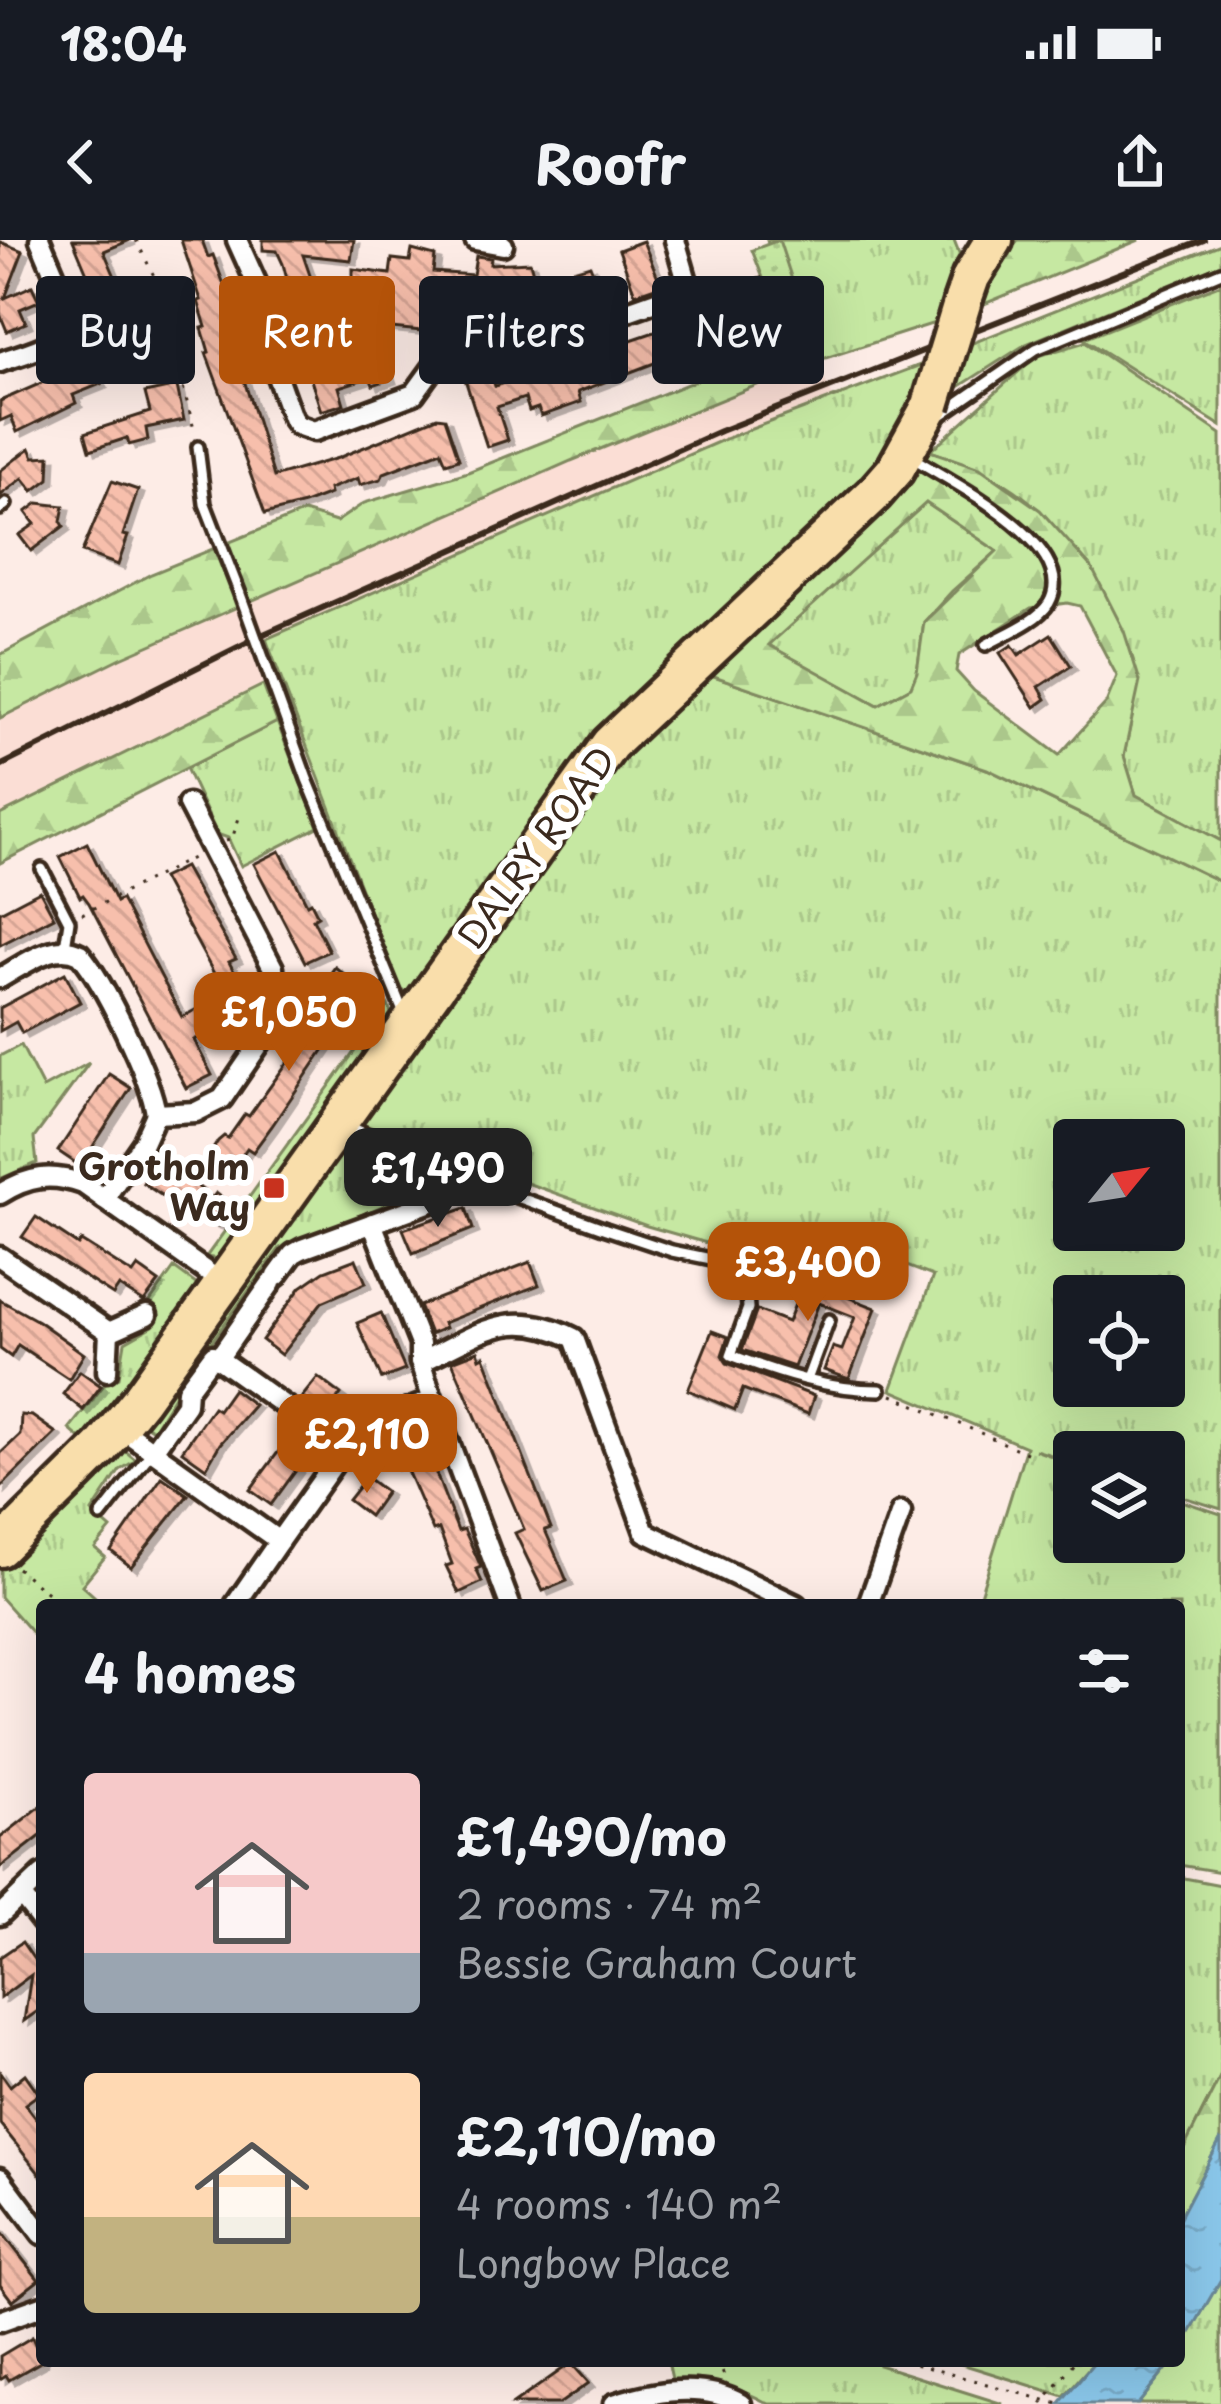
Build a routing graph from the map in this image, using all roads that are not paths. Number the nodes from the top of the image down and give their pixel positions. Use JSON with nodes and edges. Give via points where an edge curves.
{"nodes":[{"id":1,"x":40,"y":240,"type":"edge"},
{"id":2,"x":237,"y":240,"type":"edge"},
{"id":3,"x":475,"y":240,"type":"edge"},
{"id":4,"x":675,"y":240,"type":"edge"},
{"id":5,"x":994,"y":240,"type":"edge"},
{"id":6,"x":503,"y":244,"type":"dead end"},
{"id":7,"x":1221,"y":272,"type":"edge"},
{"id":8,"x":0,"y":362,"type":"edge"},
{"id":9,"x":920,"y":428,"type":"junction"},
{"id":10,"x":198,"y":446,"type":"road end"},
{"id":11,"x":986,"y":645,"type":"dead end"},
{"id":12,"x":188,"y":804,"type":"dead end"},
{"id":13,"x":42,"y":869,"type":"dead end"},
{"id":14,"x":65,"y":947,"type":"junction"},
{"id":15,"x":0,"y":978,"type":"edge"},
{"id":16,"x":408,"y":1024,"type":"junction"},
{"id":17,"x":156,"y":1114,"type":"junction"},
{"id":18,"x":340,"y":1121,"type":"junction"},
{"id":19,"x":0,"y":1194,"type":"edge"},
{"id":20,"x":104,"y":1199,"type":"junction"},
{"id":21,"x":431,"y":1202,"type":"dead end"},
{"id":22,"x":372,"y":1223,"type":"junction"},
{"id":23,"x":0,"y":1257,"type":"edge"},
{"id":24,"x":224,"y":1284,"type":"junction"},
{"id":25,"x":147,"y":1315,"type":"dead end"},
{"id":26,"x":829,"y":1320,"type":"dead end"},
{"id":27,"x":109,"y":1332,"type":"junction"},
{"id":28,"x":216,"y":1357,"type":"junction"},
{"id":29,"x":420,"y":1362,"type":"junction"},
{"id":30,"x":107,"y":1371,"type":"dead end"},
{"id":31,"x":808,"y":1377,"type":"junction"},
{"id":32,"x":880,"y":1390,"type":"road end"},
{"id":33,"x":433,"y":1400,"type":"junction"},
{"id":34,"x":119,"y":1427,"type":"junction"},
{"id":35,"x":344,"y":1448,"type":"junction"},
{"id":36,"x":154,"y":1449,"type":"junction"},
{"id":37,"x":901,"y":1512,"type":"dead end"},
{"id":38,"x":101,"y":1516,"type":"dead end"},
{"id":39,"x":280,"y":1541,"type":"junction"},
{"id":40,"x":8,"y":1557,"type":"edge"},
{"id":41,"x":239,"y":1599,"type":"edge"},
{"id":42,"x":508,"y":1599,"type":"edge"},
{"id":43,"x":784,"y":1599,"type":"edge"},
{"id":44,"x":870,"y":1599,"type":"edge"},
{"id":45,"x":36,"y":1881,"type":"edge"},
{"id":46,"x":22,"y":1894,"type":"junction"},
{"id":47,"x":36,"y":1914,"type":"edge"},
{"id":48,"x":0,"y":1915,"type":"edge"},
{"id":49,"x":0,"y":2178,"type":"edge"},
{"id":50,"x":36,"y":2226,"type":"edge"},
{"id":51,"x":36,"y":2308,"type":"edge"},
{"id":52,"x":0,"y":2321,"type":"edge"},
{"id":53,"x":614,"y":2404,"type":"edge"},
{"id":54,"x":741,"y":2404,"type":"edge"}],
"edges":[{"from":1,"to":8,"type":"street","via":[[71,326],[62,338]]},
{"from":2,"to":4,"type":"street","via":[[260,291],[270,357],[292,418],[314,431],[413,394],[455,336],[474,324],[542,341],[674,295],[686,278]]},
{"from":3,"to":6,"type":"street"},
{"from":5,"to":9,"type":"highway","bridge":true,"via":[[971,277]]},
{"from":7,"to":9,"type":"lane","via":[[1036,349]]},
{"from":9,"to":11,"type":"lane","via":[[1046,554],[1054,584],[1049,602]]},
{"from":9,"to":16,"type":"highway","name":"DALRY ROAD","via":[[874,494],[610,745]]},
{"from":10,"to":16,"type":"lane","bridge":true,"via":[[205,504]]},
{"from":12,"to":17,"type":"street","via":[[273,968],[278,1007],[222,1099],[196,1112]]},
{"from":13,"to":14,"type":"lane","via":[[70,920]]},
{"from":14,"to":15,"type":"street"},
{"from":14,"to":17,"type":"street","via":[[86,961]]},
{"from":16,"to":18,"type":"highway","name":"DALRY ROAD"},
{"from":17,"to":20,"type":"street"},
{"from":18,"to":24,"type":"highway","name":"DALRY ROAD"},
{"from":18,"to":31,"type":"lane","via":[[388,1147],[606,1229],[727,1262],[749,1285],[731,1355]]},
{"from":19,"to":20,"type":"street","via":[[34,1177],[58,1177]]},
{"from":20,"to":24,"type":"street"},
{"from":21,"to":22,"type":"street"},
{"from":22,"to":28,"type":"street","via":[[292,1254]]},
{"from":22,"to":29,"type":"street"},
{"from":23,"to":27,"type":"street"},
{"from":24,"to":34,"type":"highway","name":"DALRY ROAD"},
{"from":25,"to":27,"type":"street"},
{"from":26,"to":31,"type":"lane"},
{"from":27,"to":30,"type":"street"},
{"from":28,"to":35,"type":"street"},
{"from":28,"to":36,"type":"street"},
{"from":29,"to":33,"type":"street"},
{"from":29,"to":43,"type":"street","via":[[505,1322],[574,1339],[645,1532]]},
{"from":31,"to":32,"type":"lane","via":[[846,1390]]},
{"from":33,"to":35,"type":"street","via":[[364,1427]]},
{"from":33,"to":42,"type":"street"},
{"from":34,"to":36,"type":"street"},
{"from":34,"to":40,"type":"highway","name":"DALRY ROAD"},
{"from":35,"to":39,"type":"street"},
{"from":36,"to":38,"type":"lane"},
{"from":36,"to":39,"type":"street"},
{"from":37,"to":44,"type":"street"},
{"from":39,"to":41,"type":"street"},
{"from":45,"to":46,"type":"street"},
{"from":46,"to":47,"type":"street"},
{"from":46,"to":48,"type":"street"},
{"from":49,"to":50,"type":"street"},
{"from":51,"to":52,"type":"street"},
{"from":53,"to":54,"type":"street","via":[[698,2391]]}]}
